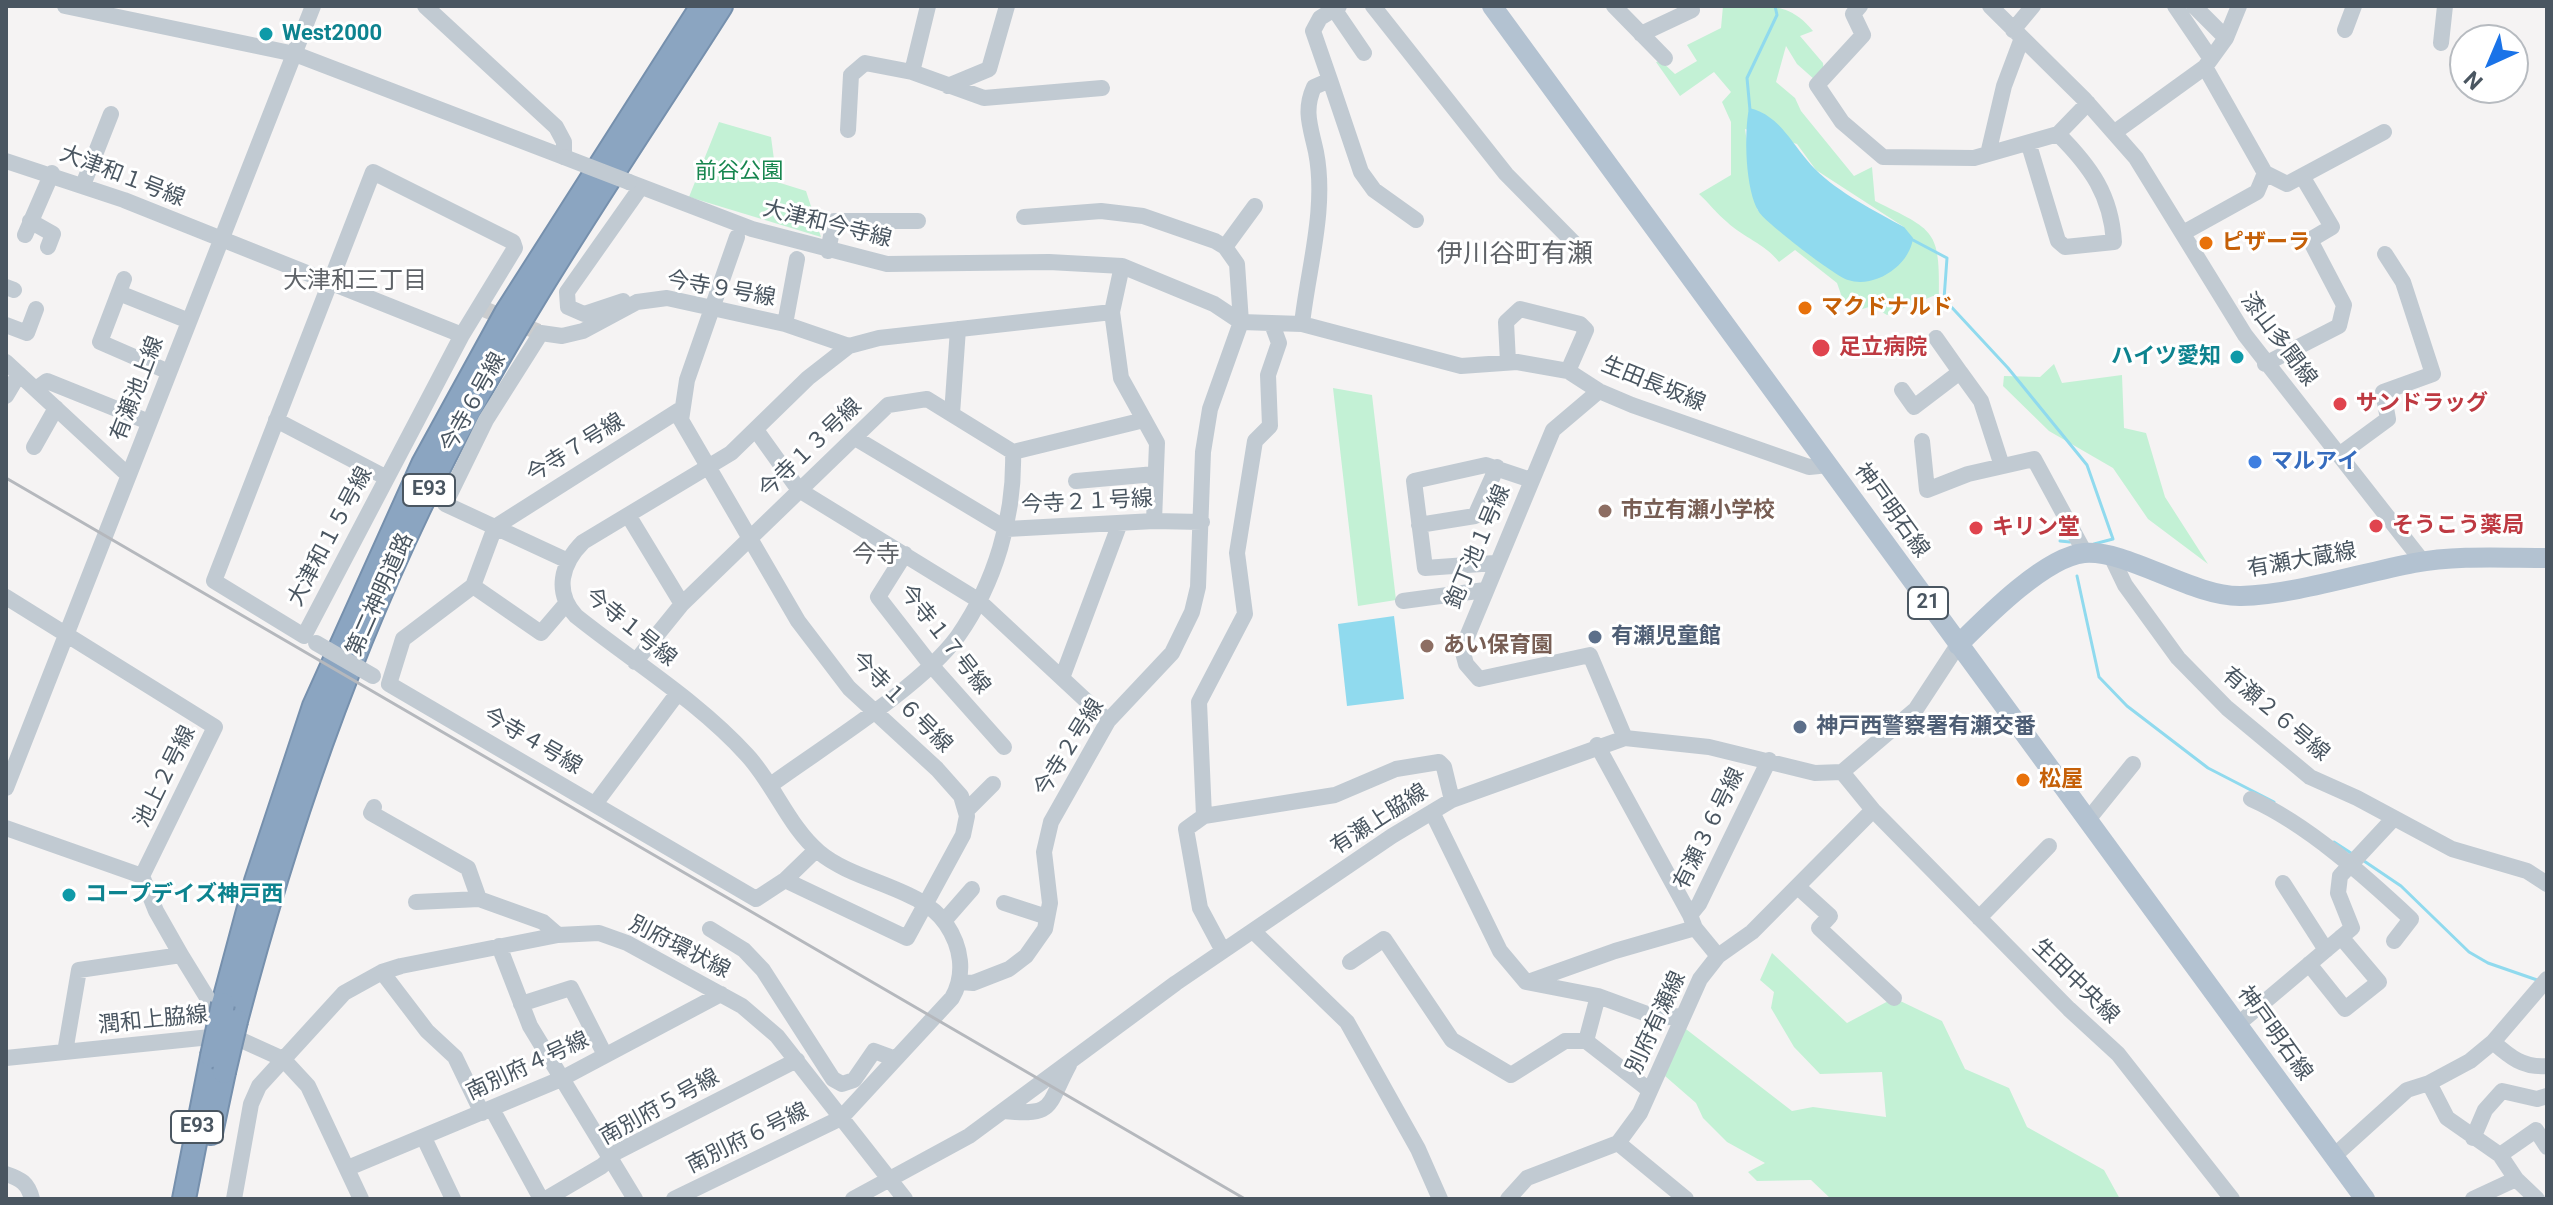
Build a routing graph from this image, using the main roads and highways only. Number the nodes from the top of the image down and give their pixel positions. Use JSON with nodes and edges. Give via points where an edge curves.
{"nodes":[{"id":1,"x":702,"y":6,"type":"edge"},
{"id":2,"x":721,"y":6,"type":"edge"},
{"id":3,"x":1492,"y":6,"type":"edge"},
{"id":4,"x":2547,"y":558,"type":"edge"},
{"id":5,"x":1958,"y":645,"type":"junction"},
{"id":6,"x":230,"y":1020,"type":"junction"},
{"id":7,"x":218,"y":1064,"type":"junction"},
{"id":8,"x":2357,"y":1196,"type":"edge"},
{"id":9,"x":184,"y":1199,"type":"edge"},
{"id":10,"x":199,"y":1199,"type":"edge"}],
"edges":[{"from":1,"to":6,"type":"highway","name":"第二神明道路","number":"E93","via":[[506,313],[410,491],[314,706],[256,881]]},
{"from":2,"to":6,"type":"highway","name":"第二神明道路","number":"E93","via":[[520,322],[436,474],[328,717]]},
{"from":3,"to":5,"type":"main road","name":"神戸明石線","number":"21"},
{"from":4,"to":5,"type":"main road","name":"有瀬大蔵線","via":[[2423,562],[2242,596],[2204,590],[2085,553],[2045,569]]},
{"from":5,"to":8,"type":"main road","name":"神戸明石線","number":"21","via":[[2334,1156]]},
{"from":6,"to":7,"type":"highway","name":"第二神明道路","number":"E93","bridge":true},
{"from":7,"to":9,"type":"highway","name":"第二神明道路","number":"E93"},
{"from":7,"to":10,"type":"highway","name":"第二神明道路","number":"E93"}]}
